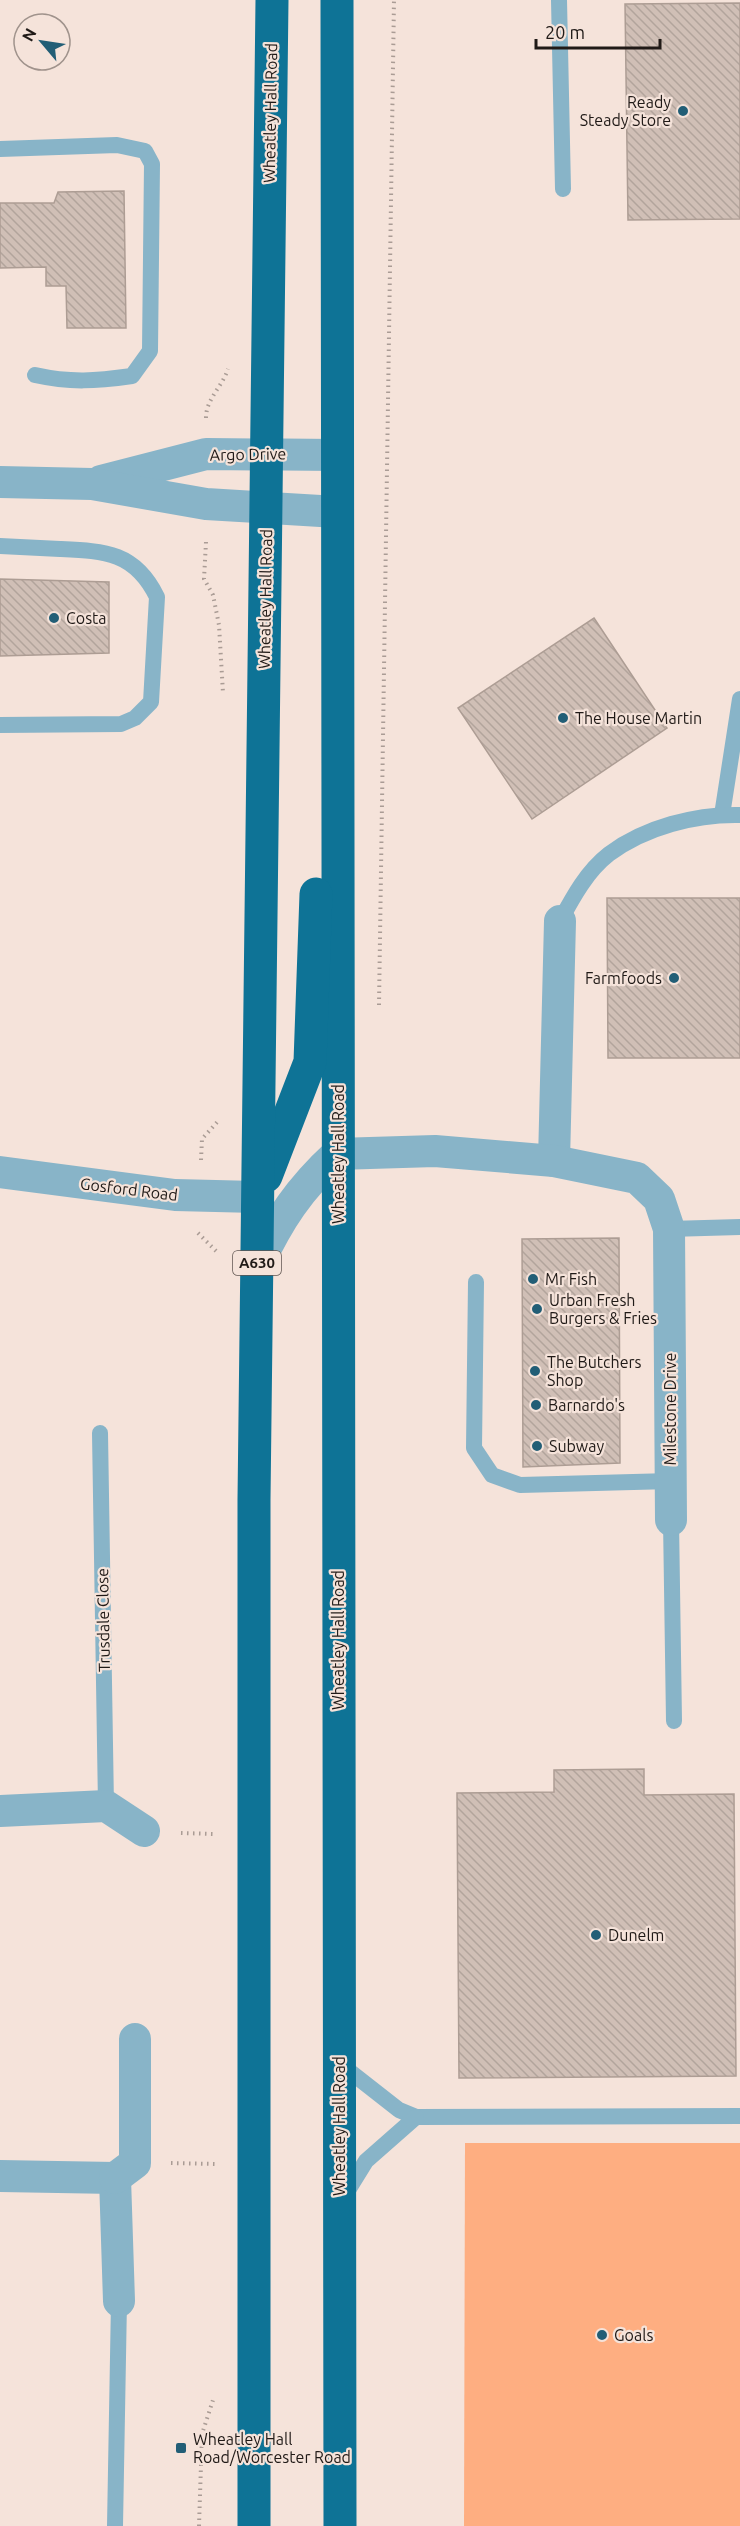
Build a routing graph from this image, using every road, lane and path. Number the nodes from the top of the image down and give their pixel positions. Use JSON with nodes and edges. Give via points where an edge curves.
{"nodes":[{"id":1,"x":272,"y":0,"type":"edge"},
{"id":2,"x":337,"y":0,"type":"edge"},
{"id":3,"x":394,"y":0,"type":"edge"},
{"id":4,"x":559,"y":0,"type":"edge"},
{"id":5,"x":0,"y":149,"type":"edge"},
{"id":6,"x":563,"y":189,"type":"dead end"},
{"id":7,"x":230,"y":363,"type":"dead end"},
{"id":8,"x":35,"y":375,"type":"dead end"},
{"id":9,"x":267,"y":453,"type":"junction"},
{"id":10,"x":206,"y":454,"type":"junction"},
{"id":11,"x":337,"y":454,"type":"junction"},
{"id":12,"x":0,"y":482,"type":"edge"},
{"id":13,"x":92,"y":484,"type":"junction"},
{"id":14,"x":206,"y":504,"type":"junction"},
{"id":15,"x":266,"y":509,"type":"junction"},
{"id":16,"x":337,"y":512,"type":"junction"},
{"id":17,"x":0,"y":546,"type":"edge"},
{"id":18,"x":206,"y":560,"type":"dead end"},
{"id":19,"x":740,"y":699,"type":"edge"},
{"id":20,"x":0,"y":725,"type":"edge"},
{"id":21,"x":337,"y":754,"type":"junction"},
{"id":22,"x":722,"y":814,"type":"junction"},
{"id":23,"x":740,"y":815,"type":"edge"},
{"id":24,"x":560,"y":921,"type":"joint"},
{"id":25,"x":379,"y":1009,"type":"dead end"},
{"id":26,"x":337,"y":1154,"type":"junction"},
{"id":27,"x":554,"y":1161,"type":"junction"},
{"id":28,"x":0,"y":1172,"type":"edge"},
{"id":29,"x":258,"y":1197,"type":"junction"},
{"id":30,"x":740,"y":1227,"type":"edge"},
{"id":31,"x":669,"y":1229,"type":"junction"},
{"id":32,"x":257,"y":1266,"type":"junction"},
{"id":33,"x":476,"y":1282,"type":"dead end"},
{"id":34,"x":100,"y":1433,"type":"dead end"},
{"id":35,"x":671,"y":1481,"type":"junction"},
{"id":36,"x":671,"y":1520,"type":"joint"},
{"id":37,"x":674,"y":1721,"type":"dead end"},
{"id":38,"x":106,"y":1806,"type":"junction"},
{"id":39,"x":0,"y":1811,"type":"edge"},
{"id":40,"x":144,"y":1831,"type":"joint"},
{"id":41,"x":225,"y":1835,"type":"dead end"},
{"id":42,"x":135,"y":2039,"type":"dead end"},
{"id":43,"x":339,"y":2063,"type":"junction"},
{"id":44,"x":740,"y":2116,"type":"edge"},
{"id":45,"x":416,"y":2117,"type":"junction"},
{"id":46,"x":222,"y":2164,"type":"dead end"},
{"id":47,"x":125,"y":2170,"type":"junction"},
{"id":48,"x":0,"y":2176,"type":"edge"},
{"id":49,"x":339,"y":2206,"type":"junction"},
{"id":50,"x":119,"y":2301,"type":"joint"},
{"id":51,"x":115,"y":2526,"type":"edge"},
{"id":52,"x":254,"y":2526,"type":"edge"},
{"id":53,"x":340,"y":2526,"type":"edge"}],
"edges":[{"from":1,"to":9,"type":"highway","name":"Wheatley Hall Road","number":"A630"},
{"from":2,"to":11,"type":"highway","name":"Wheatley Hall Road","number":"A630"},
{"from":3,"to":25,"type":"path"},
{"from":4,"to":6,"type":"lane"},
{"from":5,"to":8,"type":"lane","via":[[117,145],[145,151],[152,164],[150,351],[132,376],[87,382]]},
{"from":7,"to":10,"type":"path","via":[[220,388],[206,406]]},
{"from":9,"to":10,"type":"street","name":"Argo Drive"},
{"from":9,"to":11,"type":"street","name":"Argo Drive"},
{"from":9,"to":15,"type":"highway","name":"Wheatley Hall Road","number":"A630"},
{"from":10,"to":13,"type":"street","name":"Argo Drive"},
{"from":11,"to":16,"type":"highway","name":"Wheatley Hall Road","number":"A630"},
{"from":12,"to":13,"type":"street","name":"Argo Drive"},
{"from":13,"to":14,"type":"street","name":"Argo Drive"},
{"from":14,"to":15,"type":"street","name":"Argo Drive"},
{"from":14,"to":18,"type":"path"},
{"from":15,"to":16,"type":"street","name":"Argo Drive"},
{"from":15,"to":29,"type":"highway","name":"Wheatley Hall Road","number":"A630"},
{"from":16,"to":21,"type":"highway","name":"Wheatley Hall Road","number":"A630"},
{"from":17,"to":20,"type":"lane","via":[[103,551],[131,564],[157,597],[151,702],[135,718],[122,723]]},
{"from":19,"to":22,"type":"lane"},
{"from":21,"to":26,"type":"highway","name":"Wheatley Hall Road","number":"A630"},
{"from":21,"to":29,"type":"highway","name":"Wheatley Hall Road","number":"A630","via":[[318,807],[310,1062]]},
{"from":22,"to":23,"type":"lane"},
{"from":22,"to":24,"type":"lane","via":[[689,818],[652,831],[609,854],[581,884]]},
{"from":24,"to":27,"type":"street"},
{"from":26,"to":27,"type":"street","name":"Milestone Drive","via":[[435,1151]]},
{"from":26,"to":32,"type":"street","via":[[304,1187],[275,1228]]},
{"from":26,"to":43,"type":"highway","name":"Wheatley Hall Road","number":"A630"},
{"from":27,"to":31,"type":"street","name":"Milestone Drive","via":[[637,1178],[659,1199]]},
{"from":28,"to":29,"type":"street","name":"Gosford Road","via":[[175,1195]]},
{"from":29,"to":32,"type":"highway","name":"Wheatley Hall Road","number":"A630"},
{"from":30,"to":31,"type":"lane"},
{"from":31,"to":35,"type":"street","name":"Milestone Drive"},
{"from":32,"to":52,"type":"highway","name":"Wheatley Hall Road","number":"A630"},
{"from":33,"to":35,"type":"lane","via":[[474,1448],[492,1475],[520,1485]]},
{"from":34,"to":38,"type":"lane","name":"Trusdale Close"},
{"from":35,"to":36,"type":"street","name":"Milestone Drive"},
{"from":36,"to":37,"type":"lane"},
{"from":38,"to":39,"type":"street"},
{"from":38,"to":40,"type":"street"},
{"from":40,"to":41,"type":"path"},
{"from":42,"to":47,"type":"street"},
{"from":43,"to":45,"type":"lane","via":[[399,2110]]},
{"from":43,"to":49,"type":"highway","name":"Wheatley Hall Road","number":"A630"},
{"from":44,"to":45,"type":"lane"},
{"from":45,"to":49,"type":"lane","via":[[366,2161]]},
{"from":46,"to":47,"type":"path"},
{"from":47,"to":48,"type":"street"},
{"from":47,"to":50,"type":"street"},
{"from":49,"to":53,"type":"highway","name":"Wheatley Hall Road","number":"A630"},
{"from":50,"to":51,"type":"lane"}]}
